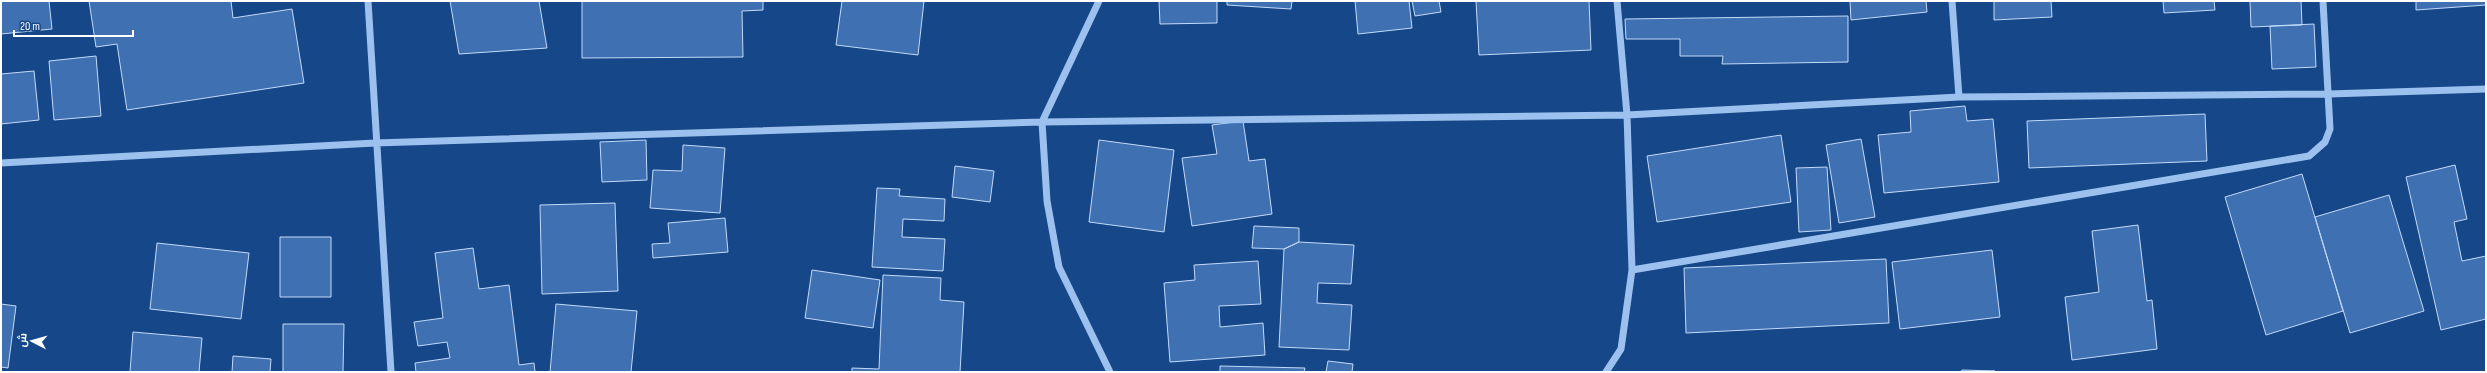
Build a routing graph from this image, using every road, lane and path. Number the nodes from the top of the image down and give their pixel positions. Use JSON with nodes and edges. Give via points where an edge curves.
{"nodes":[{"id":1,"x":368,"y":1,"type":"edge"},
{"id":2,"x":1099,"y":1,"type":"edge"},
{"id":3,"x":1616,"y":1,"type":"edge"},
{"id":4,"x":1952,"y":1,"type":"edge"},
{"id":5,"x":2323,"y":1,"type":"edge"},
{"id":6,"x":2486,"y":90,"type":"edge"},
{"id":7,"x":2329,"y":94,"type":"junction"},
{"id":8,"x":1959,"y":97,"type":"junction"},
{"id":9,"x":1627,"y":115,"type":"junction"},
{"id":10,"x":1042,"y":122,"type":"junction"},
{"id":11,"x":375,"y":143,"type":"junction"},
{"id":12,"x":1,"y":163,"type":"edge"},
{"id":13,"x":1632,"y":270,"type":"junction"},
{"id":14,"x":391,"y":372,"type":"edge"},
{"id":15,"x":1110,"y":372,"type":"edge"},
{"id":16,"x":1606,"y":372,"type":"edge"}],
"edges":[{"from":1,"to":11,"type":"street"},
{"from":2,"to":10,"type":"street"},
{"from":3,"to":9,"type":"street"},
{"from":4,"to":8,"type":"street"},
{"from":5,"to":7,"type":"street"},
{"from":6,"to":7,"type":"street"},
{"from":7,"to":8,"type":"street"},
{"from":7,"to":13,"type":"street","via":[[2330,129],[2325,142],[2309,156]]},
{"from":8,"to":9,"type":"street"},
{"from":9,"to":10,"type":"street"},
{"from":9,"to":13,"type":"street"},
{"from":10,"to":11,"type":"street"},
{"from":10,"to":15,"type":"street","via":[[1047,201],[1059,267]]},
{"from":11,"to":12,"type":"street"},
{"from":11,"to":14,"type":"street"},
{"from":13,"to":16,"type":"street","via":[[1621,349]]}]}
